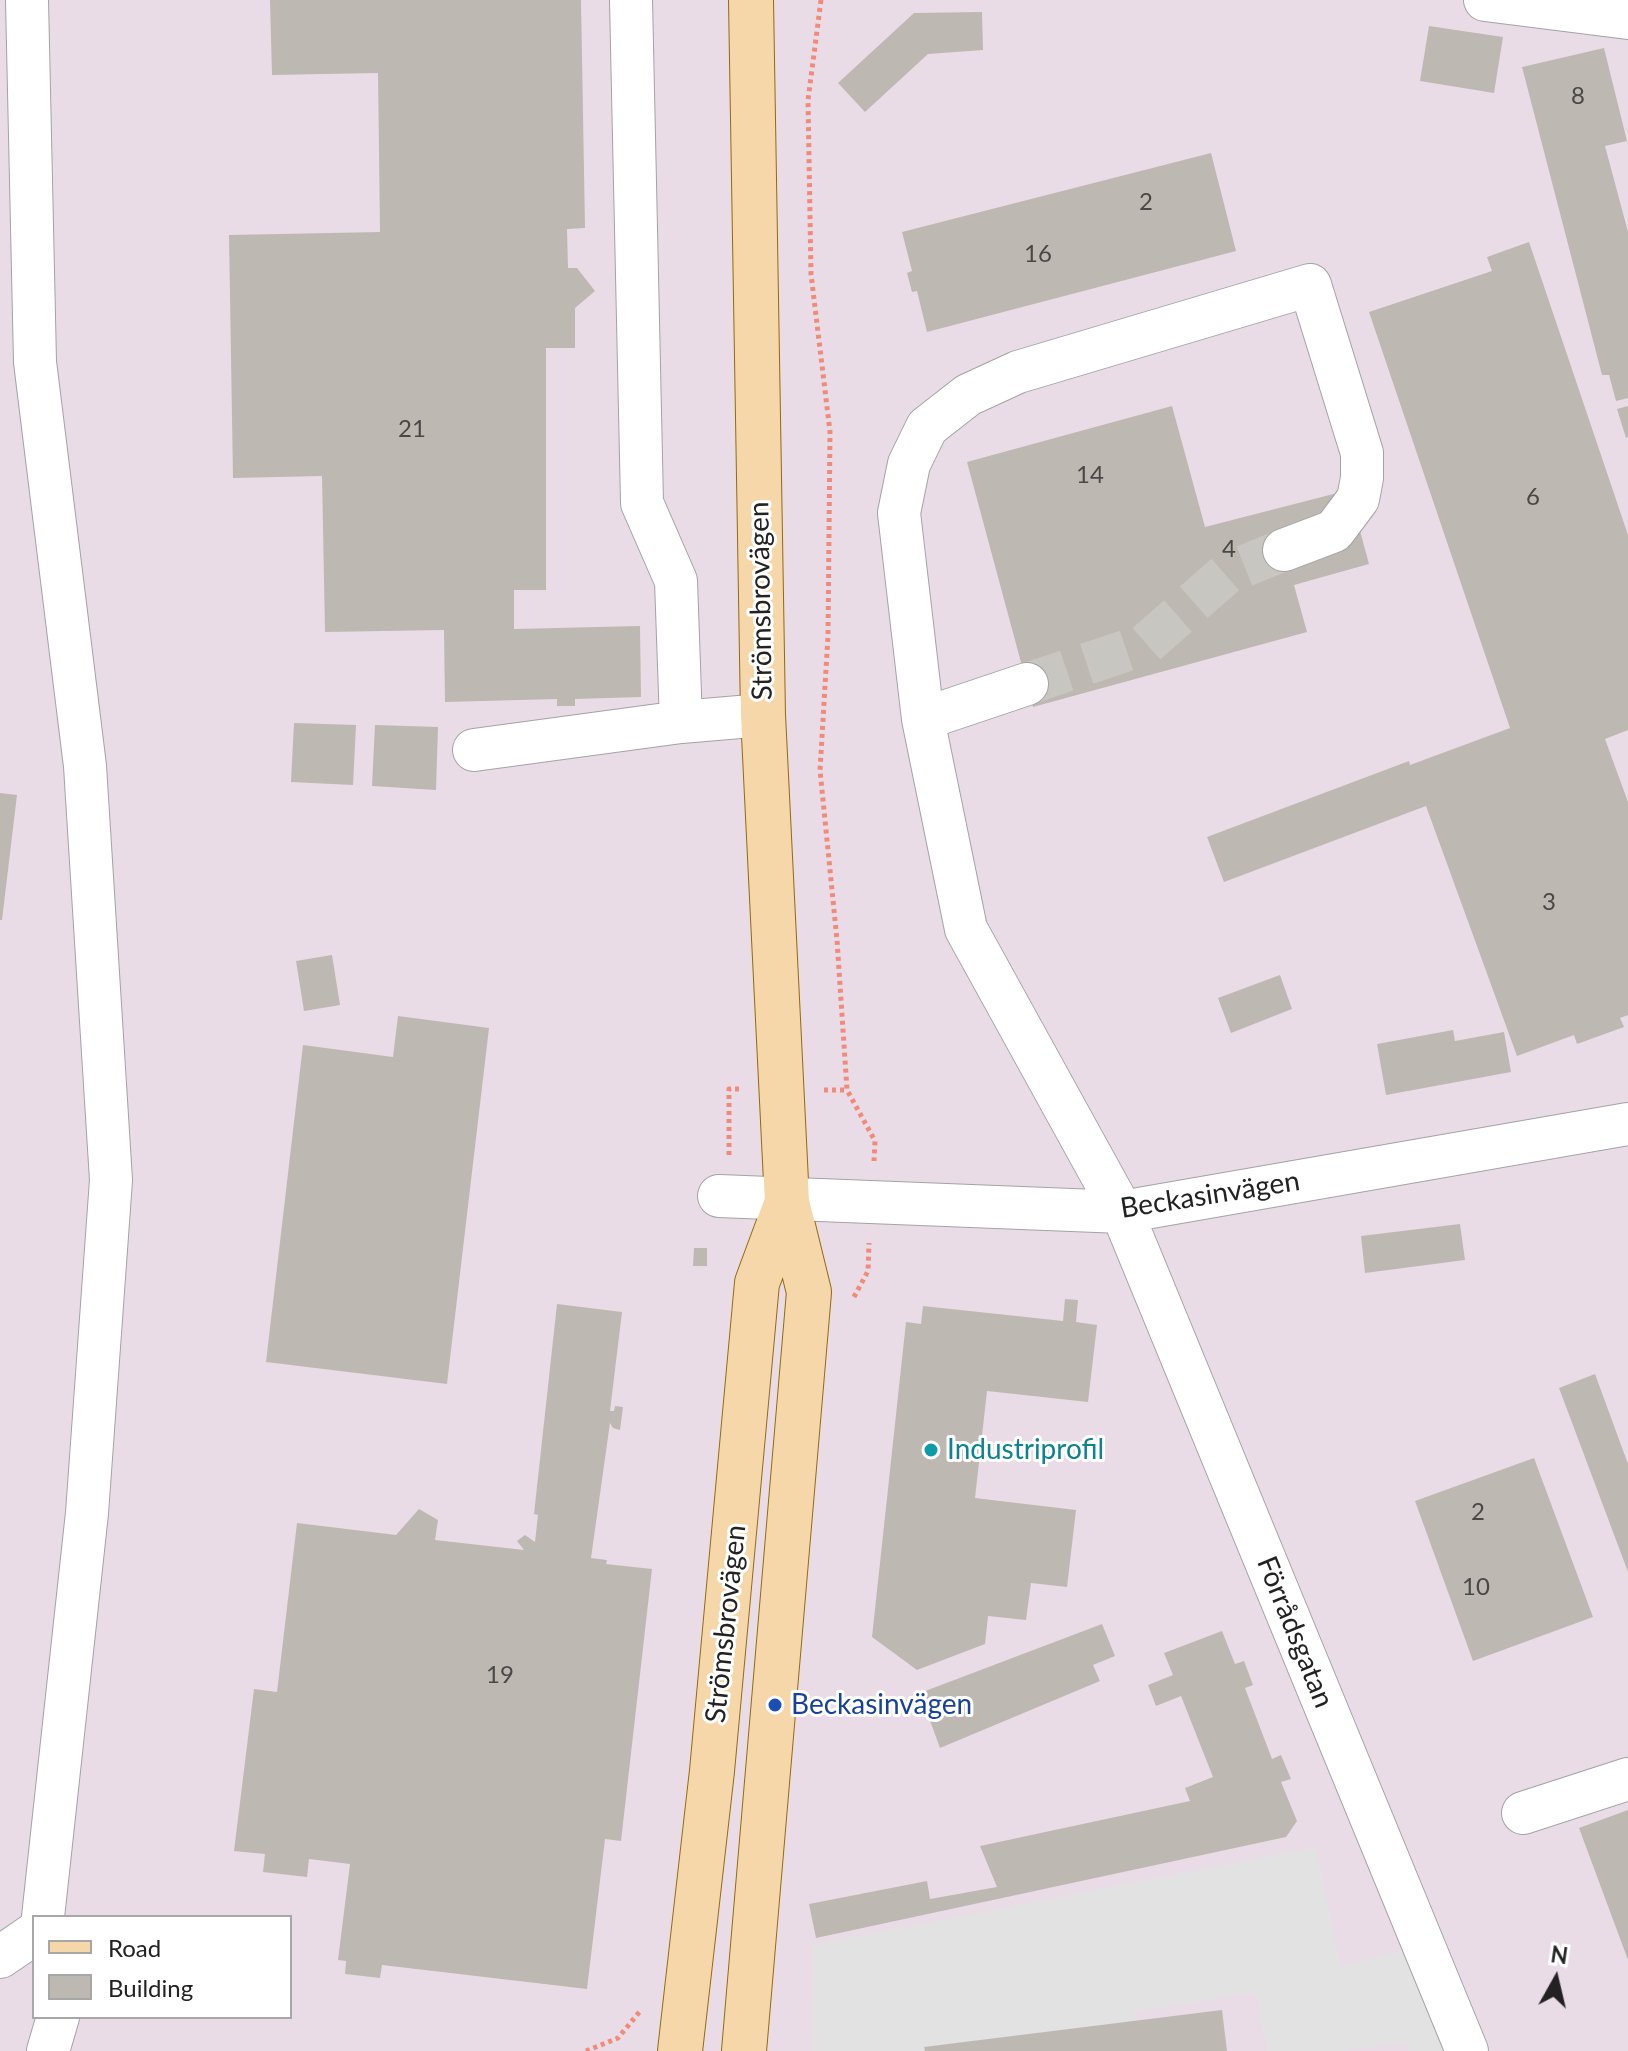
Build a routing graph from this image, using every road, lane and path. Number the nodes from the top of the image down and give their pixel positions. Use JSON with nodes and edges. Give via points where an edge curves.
{"nodes":[{"id":1,"x":27,"y":0,"type":"edge"},
{"id":2,"x":631,"y":0,"type":"edge"},
{"id":3,"x":751,"y":0,"type":"edge"},
{"id":4,"x":821,"y":0,"type":"edge"},
{"id":5,"x":1485,"y":0,"type":"edge"},
{"id":6,"x":1628,"y":18,"type":"edge"},
{"id":7,"x":1284,"y":550,"type":"tunnel mouth"},
{"id":8,"x":1027,"y":684,"type":"tunnel mouth"},
{"id":9,"x":763,"y":715,"type":"junction"},
{"id":10,"x":923,"y":719,"type":"junction"},
{"id":11,"x":681,"y":722,"type":"junction"},
{"id":12,"x":474,"y":750,"type":"dead end"},
{"id":13,"x":1628,"y":1124,"type":"edge"},
{"id":14,"x":719,"y":1196,"type":"dead end"},
{"id":15,"x":787,"y":1202,"type":"junction"},
{"id":16,"x":871,"y":1205,"type":"junction"},
{"id":17,"x":1122,"y":1212,"type":"junction"},
{"id":18,"x":853,"y":1312,"type":"dead end"},
{"id":19,"x":1628,"y":1779,"type":"edge"},
{"id":20,"x":1523,"y":1813,"type":"dead end"},
{"id":21,"x":43,"y":1915,"type":"edge"},
{"id":22,"x":32,"y":1935,"type":"edge"},
{"id":23,"x":0,"y":1957,"type":"edge"},
{"id":24,"x":57,"y":2019,"type":"edge"},
{"id":25,"x":48,"y":2051,"type":"edge"},
{"id":26,"x":680,"y":2051,"type":"edge"},
{"id":27,"x":744,"y":2051,"type":"edge"},
{"id":28,"x":1467,"y":2051,"type":"edge"}],
"edges":[{"from":1,"to":21,"type":"street","via":[[35,362],[85,766],[111,1180],[87,1513]]},
{"from":2,"to":11,"type":"street","via":[[642,503],[676,581]]},
{"from":3,"to":9,"type":"main road","name":"Strömsbrovägen"},
{"from":4,"to":16,"type":"path","via":[[808,100],[811,274],[830,432],[828,636],[820,770],[847,1090],[875,1141]]},
{"from":5,"to":6,"type":"street"},
{"from":7,"to":10,"type":"street","name":"Förrådsgatan","via":[[1334,531],[1358,499],[1362,478],[1362,453],[1310,285],[1018,372],[968,395],[927,427],[909,464],[899,513]]},
{"from":8,"to":10,"type":"street"},
{"from":9,"to":11,"type":"street"},
{"from":9,"to":15,"type":"main road","name":"Strömsbrovägen"},
{"from":10,"to":17,"type":"street","name":"Förrådsgatan","via":[[966,929]]},
{"from":11,"to":12,"type":"street"},
{"from":13,"to":17,"type":"street","name":"Beckasinvägen"},
{"from":14,"to":15,"type":"street","name":"Beckasinvägen"},
{"from":15,"to":16,"type":"street","name":"Beckasinvägen"},
{"from":15,"to":26,"type":"main road","name":"Strömsbrovägen","via":[[757,1283]]},
{"from":15,"to":27,"type":"main road","name":"Strömsbrovägen","via":[[809,1292]]},
{"from":16,"to":17,"type":"street","name":"Beckasinvägen"},
{"from":16,"to":18,"type":"path","via":[[868,1271],[854,1297]]},
{"from":17,"to":28,"type":"street","name":"Förrådsgatan"},
{"from":19,"to":20,"type":"street"},
{"from":22,"to":23,"type":"street"},
{"from":24,"to":25,"type":"street"}]}
